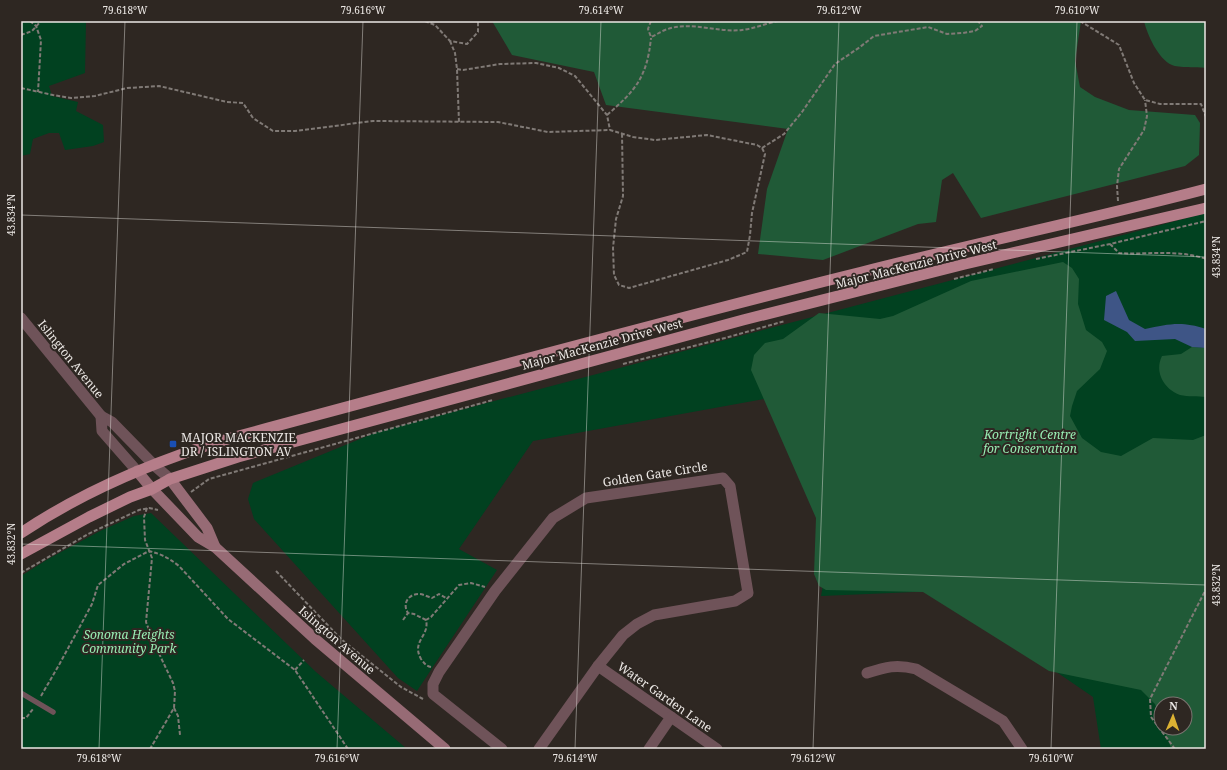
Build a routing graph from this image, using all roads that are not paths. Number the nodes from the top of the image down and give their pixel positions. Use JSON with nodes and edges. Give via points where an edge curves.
{"nodes":[{"id":1,"x":1206,"y":190,"type":"edge"},
{"id":2,"x":1206,"y":208,"type":"edge"},
{"id":3,"x":21,"y":318,"type":"edge"},
{"id":4,"x":101,"y":416,"type":"junction"},
{"id":5,"x":154,"y":465,"type":"junction"},
{"id":6,"x":137,"y":471,"type":"junction"},
{"id":7,"x":170,"y":479,"type":"junction"},
{"id":8,"x":152,"y":489,"type":"junction"},
{"id":9,"x":21,"y":534,"type":"edge"},
{"id":10,"x":215,"y":547,"type":"junction"},
{"id":11,"x":21,"y":554,"type":"edge"},
{"id":12,"x":598,"y":666,"type":"junction"},
{"id":13,"x":867,"y":673,"type":"dead end"},
{"id":14,"x":21,"y":693,"type":"edge"},
{"id":15,"x":53,"y":712,"type":"dead end"},
{"id":16,"x":671,"y":717,"type":"junction"},
{"id":17,"x":445,"y":749,"type":"edge"},
{"id":18,"x":502,"y":749,"type":"edge"},
{"id":19,"x":539,"y":749,"type":"edge"},
{"id":20,"x":649,"y":749,"type":"edge"},
{"id":21,"x":717,"y":749,"type":"edge"},
{"id":22,"x":1022,"y":749,"type":"edge"}],
"edges":[{"from":1,"to":5,"type":"main road","name":"Major MacKenzie Drive West","via":[[863,272],[627,332],[231,438],[199,447]]},
{"from":2,"to":7,"type":"main road","name":"Major MacKenzie Drive West","via":[[742,320],[238,457]]},
{"from":3,"to":4,"type":"street","name":"Islington Avenue"},
{"from":4,"to":5,"type":"street","name":"Islington Avenue","via":[[112,422]]},
{"from":4,"to":6,"type":"street","name":"Islington Avenue","via":[[102,431]]},
{"from":5,"to":6,"type":"main road","name":"Major MacKenzie Drive West"},
{"from":5,"to":7,"type":"street","name":"Islington Avenue"},
{"from":6,"to":8,"type":"main road","name":"Islington Avenue"},
{"from":6,"to":9,"type":"main road","name":"Major MacKenzie Drive West","via":[[44,518]]},
{"from":7,"to":8,"type":"main road","name":"Major MacKenzie Drive West"},
{"from":7,"to":10,"type":"main road","name":"Islington Avenue","via":[[207,528]]},
{"from":8,"to":10,"type":"main road","name":"Islington Avenue","via":[[198,537]]},
{"from":8,"to":11,"type":"main road","name":"Major MacKenzie Drive West","via":[[89,516]]},
{"from":10,"to":17,"type":"main road","name":"Islington Avenue","via":[[315,639]]},
{"from":12,"to":16,"type":"street","name":"Water Garden Lane"},
{"from":12,"to":18,"type":"street","name":"Golden Gate Circle","via":[[623,635],[648,618],[735,601],[748,593],[730,486],[722,478],[586,498],[553,518],[495,590],[433,684],[433,694]]},
{"from":12,"to":19,"type":"street","name":"Golden Gate Circle"},
{"from":13,"to":22,"type":"street","via":[[894,666],[916,669],[1003,721]]},
{"from":14,"to":15,"type":"lane"},
{"from":16,"to":20,"type":"street"},
{"from":16,"to":21,"type":"street","name":"Water Garden Lane"}]}
